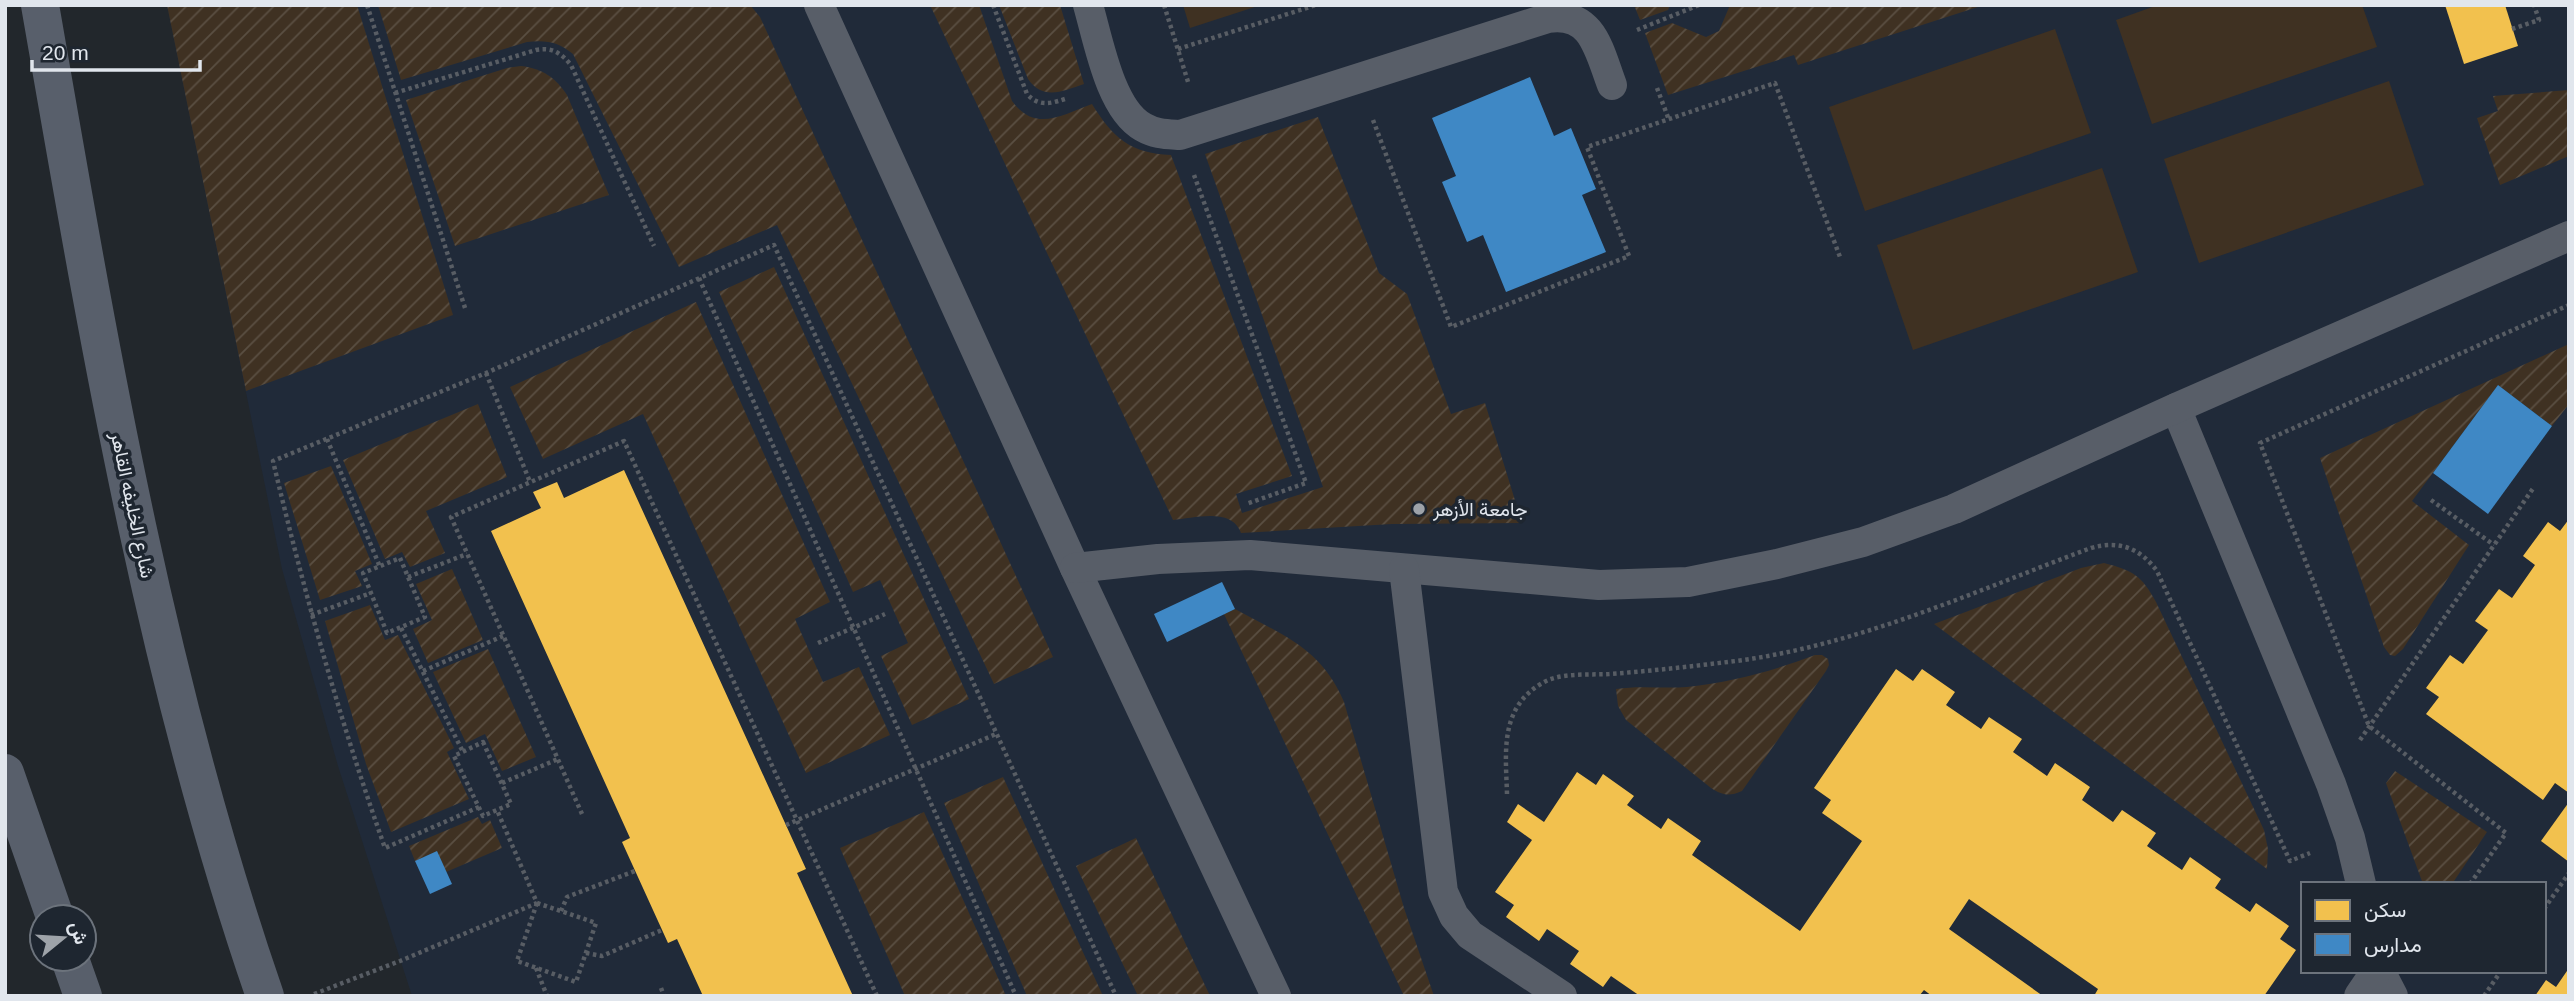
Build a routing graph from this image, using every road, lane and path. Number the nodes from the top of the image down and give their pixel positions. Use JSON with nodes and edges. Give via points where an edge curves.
{"nodes":[{"id":1,"x":40,"y":5,"type":"edge"},
{"id":2,"x":367,"y":5,"type":"edge"},
{"id":3,"x":819,"y":5,"type":"edge"},
{"id":4,"x":993,"y":5,"type":"edge"},
{"id":5,"x":1088,"y":5,"type":"edge"},
{"id":6,"x":1164,"y":5,"type":"edge"},
{"id":7,"x":1316,"y":5,"type":"edge"},
{"id":8,"x":1699,"y":5,"type":"edge"},
{"id":9,"x":2534,"y":5,"type":"edge"},
{"id":10,"x":2512,"y":29,"type":"dead end"},
{"id":11,"x":1597,"y":45,"type":"junction"},
{"id":12,"x":1178,"y":49,"type":"junction"},
{"id":13,"x":1357,"y":80,"type":"junction"},
{"id":14,"x":1113,"y":85,"type":"junction"},
{"id":15,"x":1612,"y":85,"type":"dead end"},
{"id":16,"x":1191,"y":91,"type":"dead end"},
{"id":17,"x":395,"y":93,"type":"junction"},
{"id":18,"x":1180,"y":135,"type":"junction"},
{"id":19,"x":2569,"y":236,"type":"edge"},
{"id":20,"x":654,"y":246,"type":"dead end"},
{"id":21,"x":1840,"y":257,"type":"dead end"},
{"id":22,"x":699,"y":278,"type":"junction"},
{"id":23,"x":2569,"y":305,"type":"edge"},
{"id":24,"x":466,"y":311,"type":"dead end"},
{"id":25,"x":486,"y":373,"type":"junction"},
{"id":26,"x":2176,"y":408,"type":"junction"},
{"id":27,"x":327,"y":439,"type":"junction"},
{"id":28,"x":530,"y":482,"type":"junction"},
{"id":29,"x":2534,"y":487,"type":"dead end"},
{"id":30,"x":2431,"y":500,"type":"dead end"},
{"id":31,"x":1246,"y":505,"type":"dead end"},
{"id":32,"x":2494,"y":545,"type":"junction"},
{"id":33,"x":467,"y":554,"type":"junction"},
{"id":34,"x":380,"y":567,"type":"junction"},
{"id":35,"x":1075,"y":568,"type":"junction"},
{"id":36,"x":1404,"y":569,"type":"junction"},
{"id":37,"x":408,"y":577,"type":"junction"},
{"id":38,"x":371,"y":593,"type":"junction"},
{"id":39,"x":885,"y":614,"type":"dead end"},
{"id":40,"x":311,"y":615,"type":"junction"},
{"id":41,"x":401,"y":628,"type":"junction"},
{"id":42,"x":853,"y":628,"type":"junction"},
{"id":43,"x":503,"y":636,"type":"junction"},
{"id":44,"x":818,"y":643,"type":"dead end"},
{"id":45,"x":423,"y":671,"type":"junction"},
{"id":46,"x":2370,"y":726,"type":"junction"},
{"id":47,"x":996,"y":734,"type":"junction"},
{"id":48,"x":463,"y":752,"type":"junction"},
{"id":49,"x":558,"y":759,"type":"junction"},
{"id":50,"x":916,"y":768,"type":"junction"},
{"id":51,"x":5,"y":772,"type":"edge"},
{"id":52,"x":502,"y":783,"type":"junction"},
{"id":53,"x":2331,"y":785,"type":"junction"},
{"id":54,"x":1507,"y":794,"type":"dead end"},
{"id":55,"x":479,"y":807,"type":"junction"},
{"id":56,"x":497,"y":810,"type":"junction"},
{"id":57,"x":582,"y":814,"type":"dead end"},
{"id":58,"x":796,"y":820,"type":"junction"},
{"id":59,"x":786,"y":825,"type":"dead end"},
{"id":60,"x":2350,"y":838,"type":"junction"},
{"id":61,"x":635,"y":871,"type":"dead end"},
{"id":62,"x":2569,"y":873,"type":"edge"},
{"id":63,"x":2361,"y":882,"type":"edge"},
{"id":64,"x":2471,"y":882,"type":"edge"},
{"id":65,"x":50,"y":903,"type":"edge"},
{"id":66,"x":537,"y":903,"type":"junction"},
{"id":67,"x":2546,"y":905,"type":"edge"},
{"id":68,"x":561,"y":911,"type":"junction"},
{"id":69,"x":662,"y":930,"type":"dead end"},
{"id":70,"x":586,"y":953,"type":"junction"},
{"id":71,"x":536,"y":968,"type":"junction"},
{"id":72,"x":75,"y":973,"type":"edge"},
{"id":73,"x":2376,"y":973,"type":"edge"},
{"id":74,"x":2379,"y":973,"type":"edge"},
{"id":75,"x":2500,"y":973,"type":"edge"},
{"id":76,"x":661,"y":988,"type":"dead end"},
{"id":77,"x":83,"y":996,"type":"edge"},
{"id":78,"x":265,"y":996,"type":"edge"},
{"id":79,"x":309,"y":996,"type":"edge"},
{"id":80,"x":547,"y":996,"type":"edge"},
{"id":81,"x":664,"y":996,"type":"edge"},
{"id":82,"x":877,"y":996,"type":"edge"},
{"id":83,"x":1016,"y":996,"type":"edge"},
{"id":84,"x":1116,"y":996,"type":"edge"},
{"id":85,"x":1276,"y":996,"type":"edge"},
{"id":86,"x":1562,"y":996,"type":"edge"},
{"id":87,"x":2359,"y":996,"type":"edge"},
{"id":88,"x":2393,"y":996,"type":"edge"},
{"id":89,"x":2484,"y":996,"type":"edge"}],
"edges":[{"from":1,"to":78,"type":"main road","name":"شارع الخليفه القاهر","via":[[106,381],[167,661],[240,925]]},
{"from":2,"to":17,"type":"path"},
{"from":3,"to":35,"type":"lane"},
{"from":4,"to":14,"type":"path","via":[[1033,100],[1050,103]]},
{"from":5,"to":14,"type":"lane"},
{"from":6,"to":12,"type":"path"},
{"from":7,"to":12,"type":"path"},
{"from":8,"to":11,"type":"path"},
{"from":9,"to":10,"type":"path","via":[[2539,20]]},
{"from":11,"to":13,"type":"lane","via":[[1577,20],[1548,18]]},
{"from":11,"to":15,"type":"lane"},
{"from":12,"to":16,"type":"path"},
{"from":13,"to":18,"type":"lane"},
{"from":13,"to":21,"type":"path","via":[[1451,327],[1629,256],[1587,147],[1774,83]]},
{"from":14,"to":18,"type":"lane","via":[[1126,113],[1141,126],[1159,134]]},
{"from":17,"to":20,"type":"path","via":[[544,48],[560,53],[571,65]]},
{"from":17,"to":24,"type":"path"},
{"from":18,"to":31,"type":"path","via":[[1306,483]]},
{"from":19,"to":26,"type":"lane"},
{"from":22,"to":25,"type":"path"},
{"from":22,"to":42,"type":"path"},
{"from":22,"to":47,"type":"path","via":[[774,245]]},
{"from":23,"to":46,"type":"path","via":[[2260,443]]},
{"from":25,"to":27,"type":"path"},
{"from":25,"to":28,"type":"path"},
{"from":26,"to":36,"type":"lane","via":[[1954,509],[1863,542],[1777,564],[1688,582],[1599,585]]},
{"from":26,"to":53,"type":"lane"},
{"from":27,"to":34,"type":"path"},
{"from":27,"to":40,"type":"path","via":[[274,461]]},
{"from":28,"to":33,"type":"path","via":[[451,517]]},
{"from":28,"to":58,"type":"path","via":[[624,441]]},
{"from":29,"to":32,"type":"path"},
{"from":30,"to":32,"type":"path"},
{"from":32,"to":46,"type":"path"},
{"from":33,"to":37,"type":"path"},
{"from":33,"to":43,"type":"path"},
{"from":34,"to":37,"type":"path","via":[[400,558]]},
{"from":34,"to":38,"type":"path","via":[[363,573]]},
{"from":35,"to":36,"type":"lane","via":[[1250,555]]},
{"from":35,"to":85,"type":"lane"},
{"from":36,"to":86,"type":"lane","via":[[1443,892],[1470,935]]},
{"from":37,"to":41,"type":"path","via":[[425,617]]},
{"from":38,"to":40,"type":"path"},
{"from":38,"to":41,"type":"path","via":[[387,633]]},
{"from":39,"to":42,"type":"path"},
{"from":40,"to":55,"type":"path","via":[[385,848]]},
{"from":41,"to":45,"type":"path"},
{"from":42,"to":44,"type":"path"},
{"from":42,"to":50,"type":"path"},
{"from":43,"to":45,"type":"path"},
{"from":43,"to":49,"type":"path"},
{"from":45,"to":48,"type":"path"},
{"from":46,"to":53,"type":"path"},
{"from":46,"to":64,"type":"path","via":[[2506,833]]},
{"from":47,"to":50,"type":"path"},
{"from":47,"to":84,"type":"path"},
{"from":48,"to":52,"type":"path","via":[[483,742]]},
{"from":48,"to":55,"type":"path","via":[[454,756]]},
{"from":49,"to":52,"type":"path"},
{"from":49,"to":57,"type":"path"},
{"from":50,"to":58,"type":"path"},
{"from":50,"to":83,"type":"path"},
{"from":51,"to":65,"type":"main road"},
{"from":52,"to":56,"type":"path","via":[[511,804]]},
{"from":53,"to":60,"type":"lane"},
{"from":54,"to":60,"type":"path","via":[[1510,721],[1519,703],[1550,679],[1749,659],[1818,645],[2106,544],[2135,550],[2157,572],[2290,861]]},
{"from":55,"to":56,"type":"path","via":[[483,816]]},
{"from":56,"to":66,"type":"path"},
{"from":58,"to":59,"type":"path"},
{"from":58,"to":82,"type":"path"},
{"from":60,"to":63,"type":"lane"},
{"from":61,"to":68,"type":"path","via":[[567,897]]},
{"from":62,"to":67,"type":"path"},
{"from":66,"to":68,"type":"path"},
{"from":66,"to":71,"type":"path","via":[[517,961]]},
{"from":66,"to":79,"type":"path"},
{"from":68,"to":70,"type":"path","via":[[596,923]]},
{"from":69,"to":70,"type":"path","via":[[602,956]]},
{"from":70,"to":71,"type":"path","via":[[576,982]]},
{"from":71,"to":80,"type":"path"},
{"from":72,"to":77,"type":"main road"},
{"from":73,"to":87,"type":"lane"},
{"from":74,"to":88,"type":"lane"},
{"from":75,"to":89,"type":"path"},
{"from":76,"to":81,"type":"path"}]}
